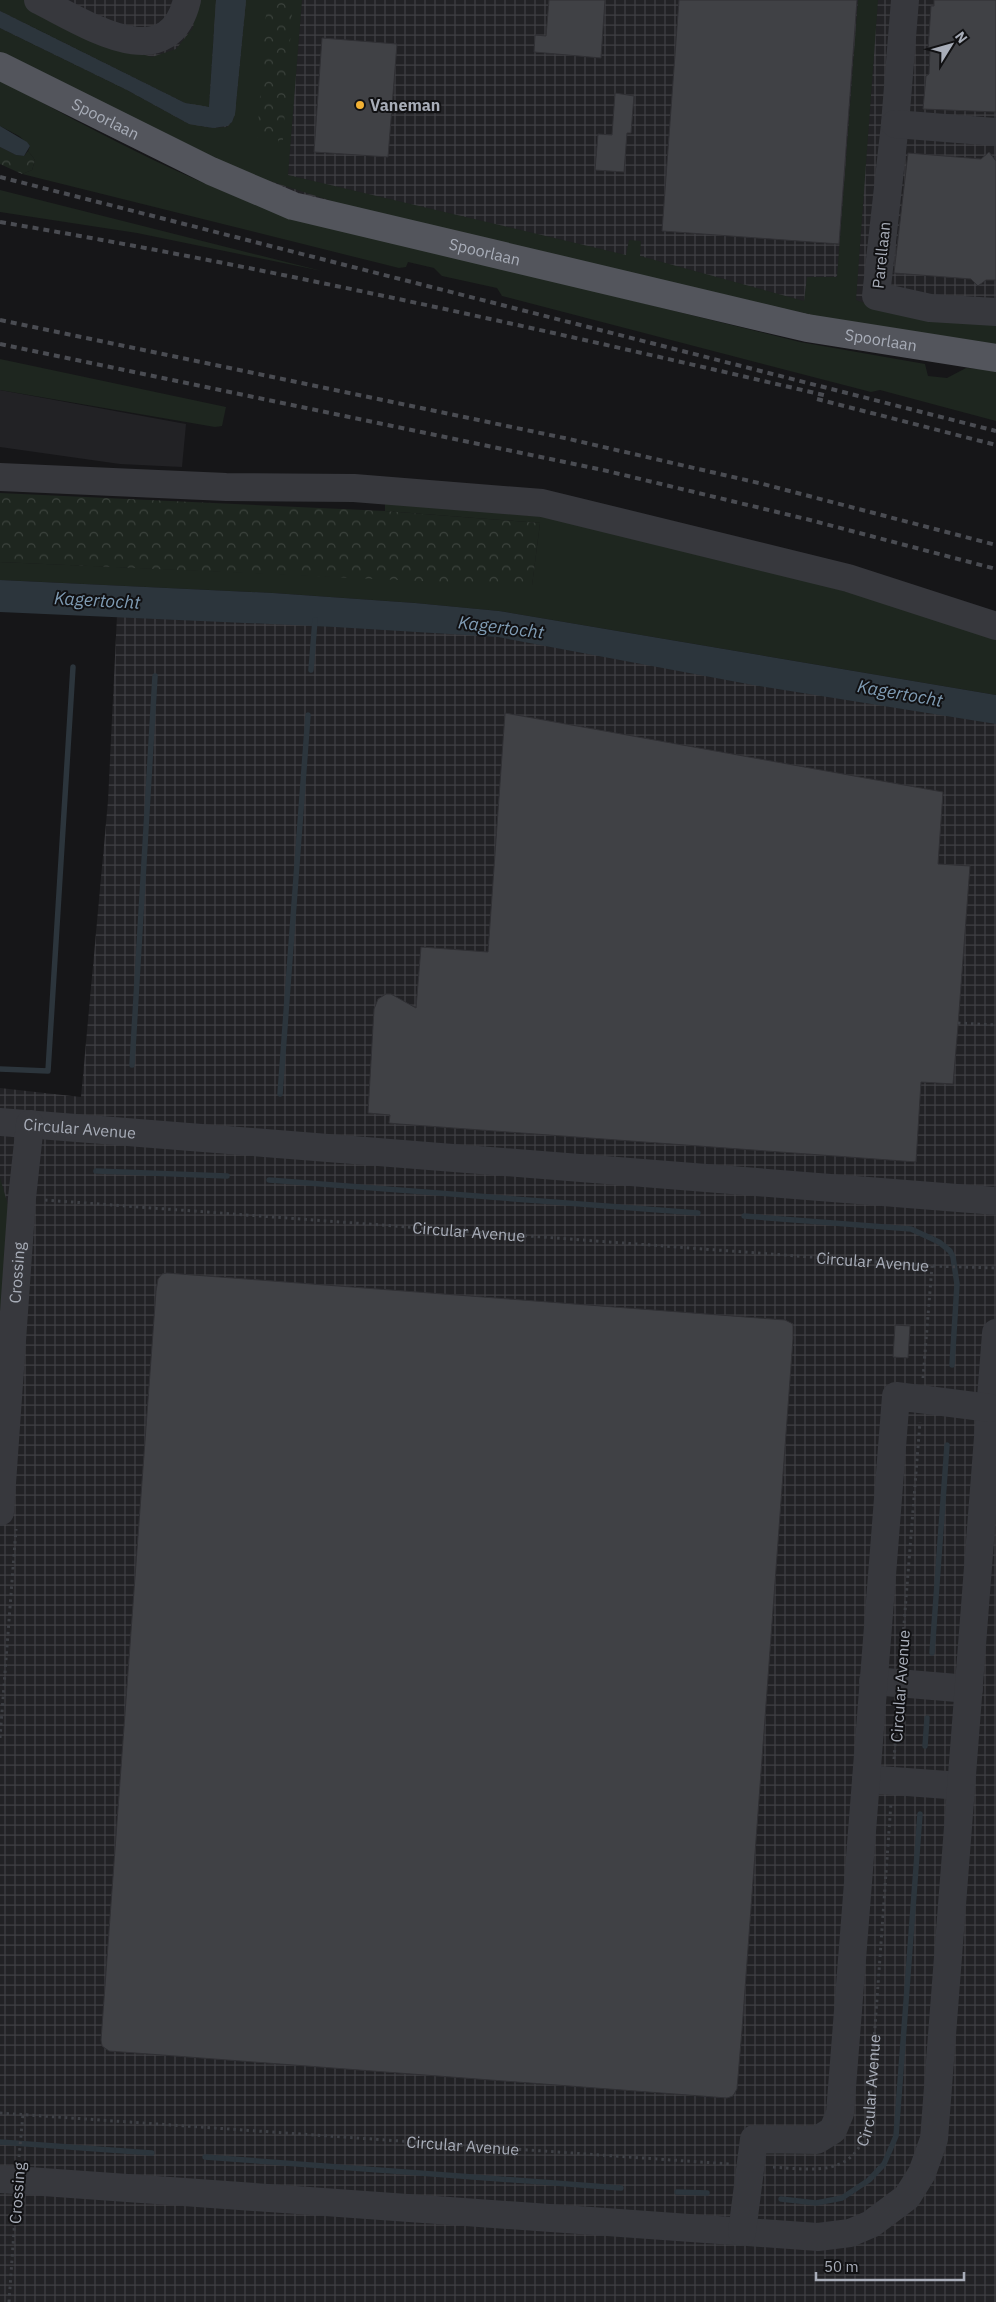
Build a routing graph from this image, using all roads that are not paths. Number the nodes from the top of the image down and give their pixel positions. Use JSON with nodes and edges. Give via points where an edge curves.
{"nodes":[{"id":1,"x":38,"y":0,"type":"edge"},
{"id":2,"x":186,"y":0,"type":"edge"},
{"id":3,"x":905,"y":0,"type":"edge"},
{"id":4,"x":0,"y":66,"type":"edge"},
{"id":5,"x":895,"y":124,"type":"junction"},
{"id":6,"x":996,"y":132,"type":"edge"},
{"id":7,"x":996,"y":312,"type":"edge"},
{"id":8,"x":996,"y":358,"type":"edge"},
{"id":9,"x":0,"y":477,"type":"edge"},
{"id":10,"x":996,"y":626,"type":"edge"},
{"id":11,"x":0,"y":1122,"type":"edge"},
{"id":12,"x":30,"y":1124,"type":"junction"},
{"id":13,"x":996,"y":1201,"type":"edge"},
{"id":14,"x":996,"y":1333,"type":"edge"},
{"id":15,"x":990,"y":1408,"type":"junction"},
{"id":16,"x":0,"y":1512,"type":"edge"},
{"id":17,"x":886,"y":1683,"type":"junction"},
{"id":18,"x":969,"y":1689,"type":"junction"},
{"id":19,"x":866,"y":1779,"type":"junction"},
{"id":20,"x":961,"y":1786,"type":"junction"},
{"id":21,"x":12,"y":2177,"type":"edge"},
{"id":22,"x":742,"y":2232,"type":"junction"}],
"edges":[{"from":1,"to":2,"type":"street","via":[[110,36],[146,43],[166,36],[182,17]]},
{"from":3,"to":5,"type":"street","name":"Parellaan"},
{"from":4,"to":8,"type":"main road","name":"Spoorlaan","via":[[211,171],[293,206],[806,328]]},
{"from":5,"to":6,"type":"street"},
{"from":5,"to":7,"type":"street","name":"Parellaan","via":[[876,296],[930,308]]},
{"from":9,"to":10,"type":"street","via":[[226,487],[354,488],[542,504],[848,578]]},
{"from":11,"to":12,"type":"street","name":"Circular Avenue"},
{"from":12,"to":13,"type":"street","name":"Circular Avenue"},
{"from":12,"to":16,"type":"street","name":"Crossing"},
{"from":14,"to":15,"type":"street"},
{"from":15,"to":17,"type":"street","via":[[896,1396]]},
{"from":15,"to":18,"type":"street"},
{"from":17,"to":18,"type":"street"},
{"from":17,"to":19,"type":"street"},
{"from":18,"to":20,"type":"street"},
{"from":19,"to":20,"type":"street"},
{"from":19,"to":22,"type":"street","via":[[840,2113],[833,2130],[817,2140],[754,2139]]},
{"from":20,"to":22,"type":"street","via":[[934,2139],[922,2173],[907,2197],[871,2224],[850,2233],[818,2238]]},
{"from":21,"to":22,"type":"street"}]}
